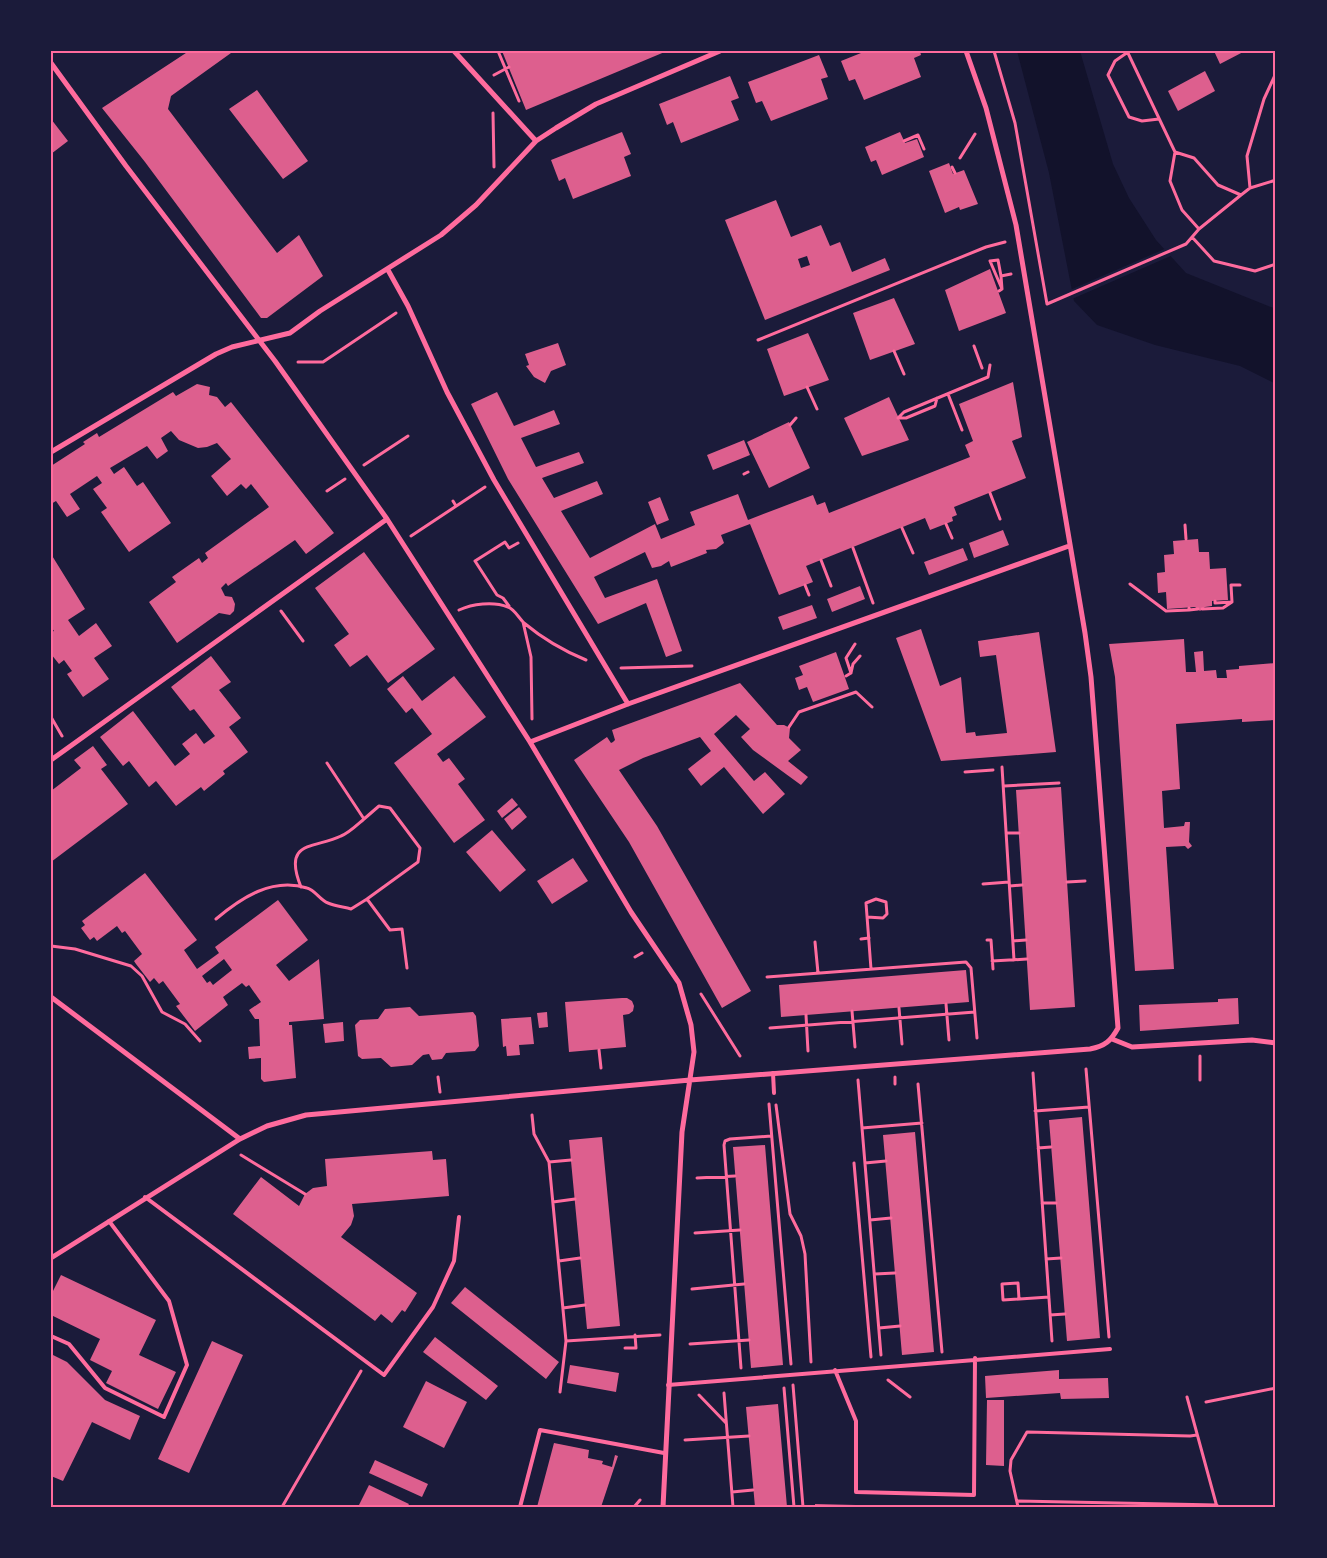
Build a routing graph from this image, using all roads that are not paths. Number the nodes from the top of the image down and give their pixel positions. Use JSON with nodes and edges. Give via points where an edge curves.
{"nodes":[{"id":1,"x":454,"y":51,"type":"edge"},
{"id":2,"x":720,"y":51,"type":"edge"},
{"id":3,"x":966,"y":51,"type":"edge"},
{"id":4,"x":51,"y":63,"type":"edge"},
{"id":5,"x":536,"y":140,"type":"junction"},
{"id":6,"x":388,"y":270,"type":"junction"},
{"id":7,"x":258,"y":340,"type":"junction"},
{"id":8,"x":51,"y":452,"type":"edge"},
{"id":9,"x":387,"y":519,"type":"junction"},
{"id":10,"x":1069,"y":546,"type":"junction"},
{"id":11,"x":628,"y":704,"type":"junction"},
{"id":12,"x":530,"y":742,"type":"junction"},
{"id":13,"x":51,"y":760,"type":"edge"},
{"id":14,"x":51,"y":997,"type":"edge"},
{"id":15,"x":1112,"y":1040,"type":"junction"},
{"id":16,"x":1276,"y":1043,"type":"edge"},
{"id":17,"x":773,"y":1073,"type":"junction"},
{"id":18,"x":690,"y":1080,"type":"junction"},
{"id":19,"x":774,"y":1093,"type":"road end"},
{"id":20,"x":240,"y":1138,"type":"junction"},
{"id":21,"x":145,"y":1197,"type":"junction"},
{"id":22,"x":459,"y":1217,"type":"dead end"},
{"id":23,"x":109,"y":1221,"type":"junction"},
{"id":24,"x":51,"y":1258,"type":"edge"},
{"id":25,"x":51,"y":1336,"type":"edge"},
{"id":26,"x":1110,"y":1348,"type":"dead end"},
{"id":27,"x":975,"y":1358,"type":"junction"},
{"id":28,"x":835,"y":1370,"type":"junction"},
{"id":29,"x":668,"y":1385,"type":"junction"},
{"id":30,"x":664,"y":1453,"type":"junction"},
{"id":31,"x":520,"y":1507,"type":"edge"},
{"id":32,"x":662,"y":1507,"type":"edge"}],
"edges":[{"from":1,"to":5,"type":"street"},
{"from":2,"to":5,"type":"street","via":[[596,104]]},
{"from":3,"to":10,"type":"street","via":[[986,108],[1018,239]]},
{"from":4,"to":7,"type":"street"},
{"from":5,"to":6,"type":"street","via":[[476,205],[448,230]]},
{"from":6,"to":7,"type":"street","via":[[290,333]]},
{"from":6,"to":11,"type":"street","via":[[494,480]]},
{"from":7,"to":8,"type":"street","via":[[216,354]]},
{"from":7,"to":9,"type":"street"},
{"from":9,"to":12,"type":"street"},
{"from":9,"to":13,"type":"street"},
{"from":10,"to":11,"type":"street"},
{"from":10,"to":15,"type":"street","via":[[1091,677],[1118,1028]]},
{"from":11,"to":12,"type":"street"},
{"from":12,"to":18,"type":"street","via":[[631,912],[679,983],[691,1024],[694,1052]]},
{"from":14,"to":20,"type":"street"},
{"from":15,"to":16,"type":"street","via":[[1132,1047],[1252,1040]]},
{"from":15,"to":17,"type":"street","via":[[1090,1049]]},
{"from":17,"to":18,"type":"street"},
{"from":17,"to":19,"type":"lane"},
{"from":18,"to":20,"type":"street","via":[[321,1113],[267,1126]]},
{"from":18,"to":29,"type":"street","via":[[682,1132]]},
{"from":20,"to":21,"type":"street"},
{"from":21,"to":22,"type":"lane","via":[[384,1375],[433,1307],[454,1261]]},
{"from":21,"to":23,"type":"street"},
{"from":23,"to":24,"type":"street"},
{"from":23,"to":25,"type":"lane","via":[[169,1301],[186,1365],[164,1418],[104,1388],[69,1344]]},
{"from":26,"to":27,"type":"lane"},
{"from":27,"to":28,"type":"lane"},
{"from":27,"to":28,"type":"lane","via":[[974,1495],[856,1492],[856,1421]]},
{"from":28,"to":29,"type":"lane"},
{"from":29,"to":30,"type":"street"},
{"from":30,"to":31,"type":"lane","via":[[540,1430]]},
{"from":30,"to":32,"type":"street"}]}
